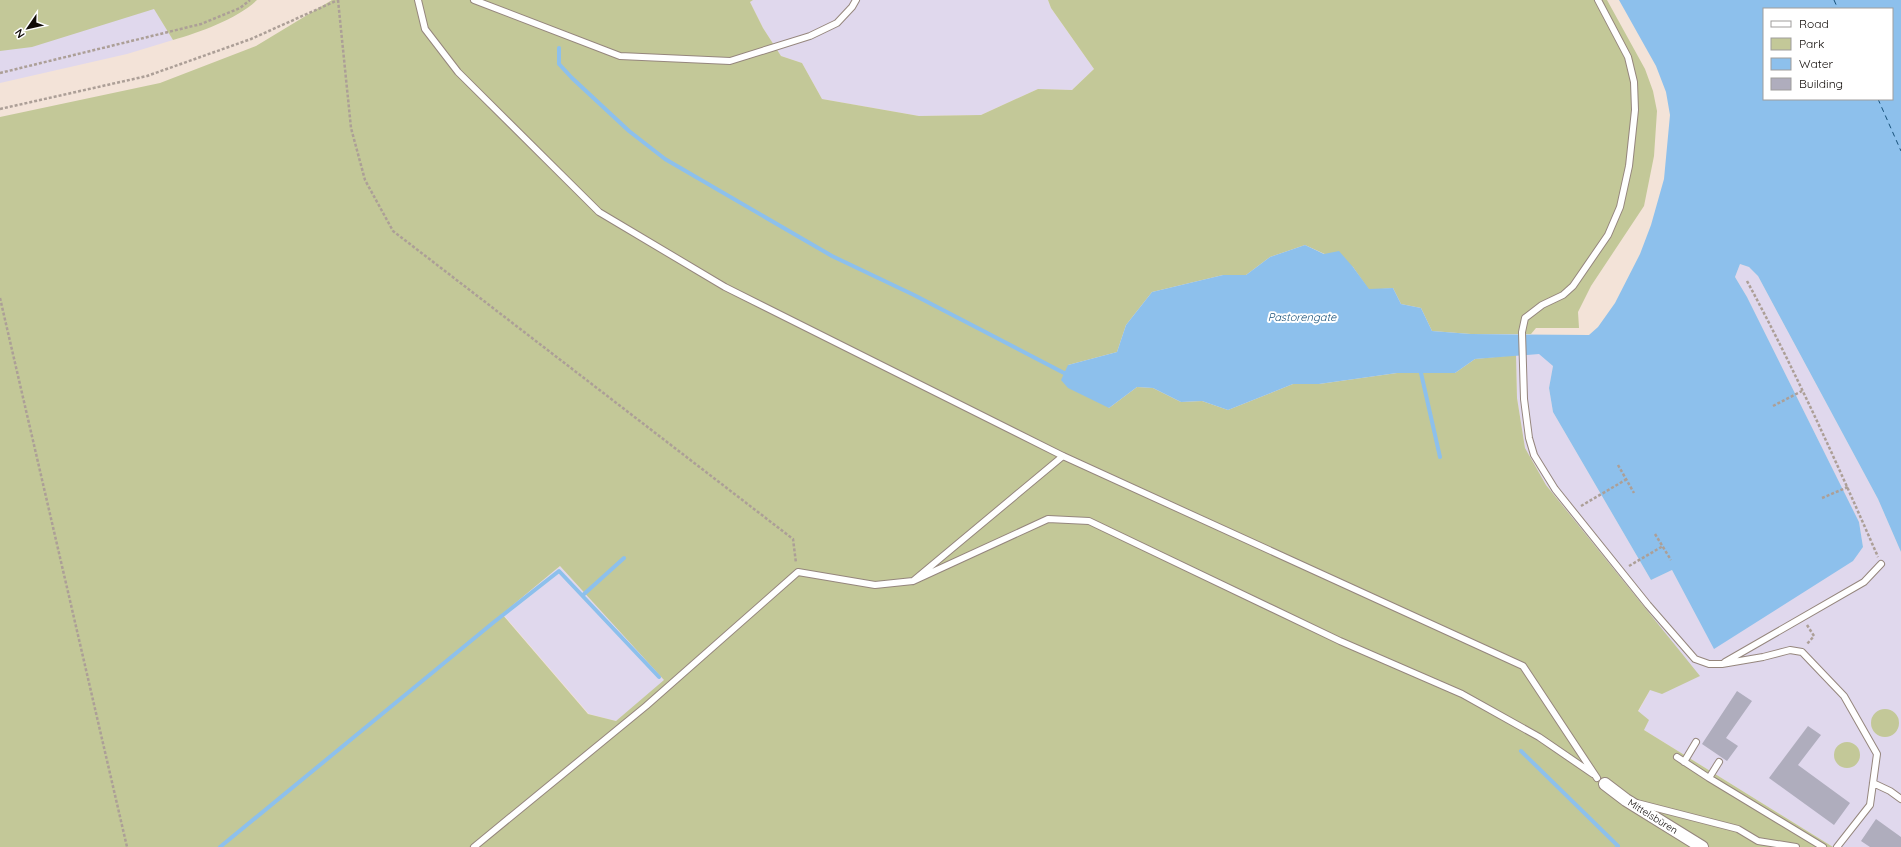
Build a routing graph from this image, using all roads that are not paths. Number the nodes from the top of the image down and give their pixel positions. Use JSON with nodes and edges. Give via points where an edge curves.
{"nodes":[{"id":1,"x":418,"y":0,"type":"edge"},
{"id":2,"x":474,"y":0,"type":"edge"},
{"id":3,"x":856,"y":0,"type":"edge"},
{"id":4,"x":1598,"y":0,"type":"edge"},
{"id":5,"x":1063,"y":456,"type":"junction"},
{"id":6,"x":1881,"y":564,"type":"road end"},
{"id":7,"x":913,"y":581,"type":"junction"},
{"id":8,"x":1722,"y":664,"type":"junction"},
{"id":9,"x":1696,"y":742,"type":"dead end"},
{"id":10,"x":1676,"y":757,"type":"dead end"},
{"id":11,"x":1684,"y":762,"type":"junction"},
{"id":12,"x":1719,"y":762,"type":"dead end"},
{"id":13,"x":1709,"y":778,"type":"junction"},
{"id":14,"x":1601,"y":781,"type":"junction"},
{"id":15,"x":1873,"y":783,"type":"junction"},
{"id":16,"x":1901,"y":799,"type":"edge"},
{"id":17,"x":1626,"y":800,"type":"junction"},
{"id":18,"x":474,"y":847,"type":"edge"},
{"id":19,"x":1702,"y":847,"type":"edge"},
{"id":20,"x":1796,"y":847,"type":"edge"},
{"id":21,"x":1823,"y":847,"type":"edge"},
{"id":22,"x":1837,"y":847,"type":"edge"}],
"edges":[{"from":1,"to":5,"type":"lane","via":[[425,29],[458,72],[600,212],[725,287]]},
{"from":2,"to":3,"type":"lane","via":[[620,56],[730,62],[810,36],[837,23]]},
{"from":4,"to":8,"type":"lane","via":[[1628,57],[1634,82],[1635,110],[1629,166],[1620,207],[1608,236],[1573,286],[1525,318],[1522,357],[1529,438],[1543,473],[1648,605],[1695,660]]},
{"from":5,"to":7,"type":"lane"},
{"from":5,"to":14,"type":"lane","via":[[1523,666]]},
{"from":6,"to":8,"type":"lane","via":[[1864,582]]},
{"from":7,"to":14,"type":"lane","via":[[1048,519],[1089,521],[1340,641],[1462,694],[1539,737]]},
{"from":7,"to":18,"type":"lane","via":[[875,585],[798,572],[646,706]]},
{"from":8,"to":15,"type":"lane","via":[[1790,650],[1802,652],[1844,696],[1877,754]]},
{"from":9,"to":11,"type":"lane"},
{"from":10,"to":11,"type":"lane"},
{"from":11,"to":13,"type":"lane"},
{"from":12,"to":13,"type":"lane"},
{"from":13,"to":21,"type":"lane"},
{"from":14,"to":17,"type":"street","name":"Mittelsbüren"},
{"from":15,"to":16,"type":"lane"},
{"from":15,"to":22,"type":"lane","via":[[1870,805]]},
{"from":17,"to":19,"type":"street","name":"Mittelsbüren"},
{"from":17,"to":20,"type":"lane","via":[[1738,829],[1758,841]]}]}
